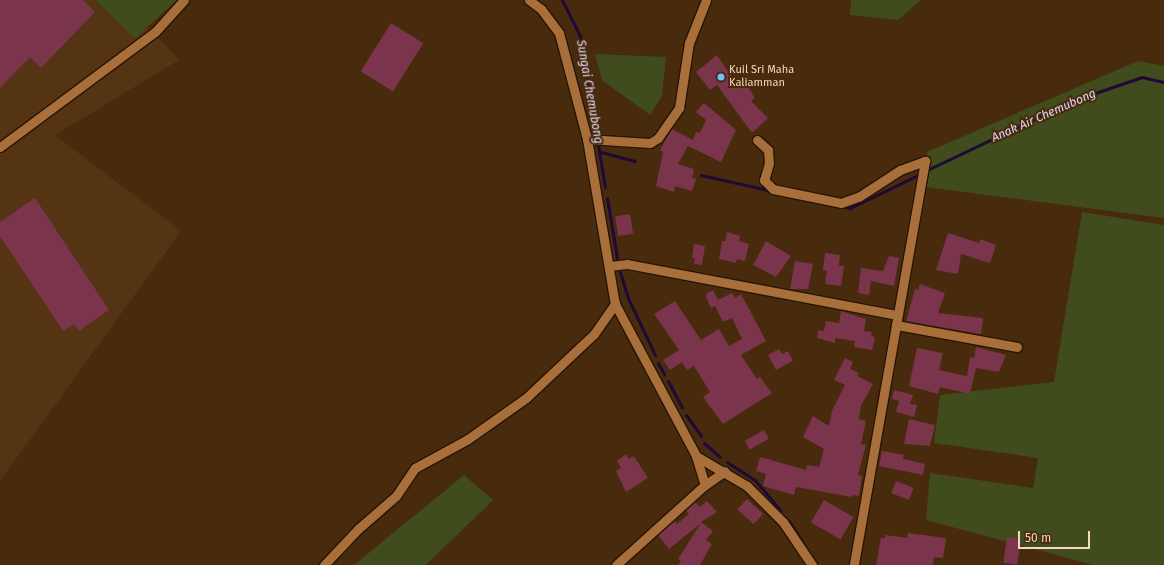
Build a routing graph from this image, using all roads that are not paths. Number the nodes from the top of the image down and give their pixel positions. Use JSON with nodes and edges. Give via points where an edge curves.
{"nodes":[{"id":1,"x":184,"y":0,"type":"edge"},
{"id":2,"x":529,"y":0,"type":"edge"},
{"id":3,"x":706,"y":0,"type":"edge"},
{"id":4,"x":589,"y":139,"type":"junction"},
{"id":5,"x":757,"y":140,"type":"dead end"},
{"id":6,"x":0,"y":147,"type":"edge"},
{"id":7,"x":609,"y":266,"type":"junction"},
{"id":8,"x":616,"y":304,"type":"junction"},
{"id":9,"x":897,"y":315,"type":"junction"},
{"id":10,"x":896,"y":325,"type":"junction"},
{"id":11,"x":1016,"y":347,"type":"dead end"},
{"id":12,"x":696,"y":456,"type":"junction"},
{"id":13,"x":725,"y":471,"type":"junction"},
{"id":14,"x":705,"y":485,"type":"junction"},
{"id":15,"x":324,"y":565,"type":"edge"},
{"id":16,"x":616,"y":565,"type":"edge"},
{"id":17,"x":812,"y":565,"type":"edge"},
{"id":18,"x":854,"y":565,"type":"edge"}],
"edges":[{"from":1,"to":6,"type":"street","via":[[155,32]]},
{"from":2,"to":4,"type":"street","via":[[541,9],[559,33]]},
{"from":3,"to":4,"type":"street","via":[[689,42],[679,108],[658,138],[650,144]]},
{"from":4,"to":7,"type":"street"},
{"from":5,"to":9,"type":"street","via":[[768,150],[770,163],[764,180],[773,189],[841,203],[860,196],[900,170],[925,161]]},
{"from":7,"to":8,"type":"street"},
{"from":7,"to":9,"type":"street","via":[[627,264]]},
{"from":8,"to":12,"type":"street"},
{"from":8,"to":15,"type":"street","via":[[594,334],[526,398],[468,439],[415,468],[396,496],[358,529]]},
{"from":9,"to":10,"type":"street"},
{"from":10,"to":11,"type":"street"},
{"from":10,"to":18,"type":"street"},
{"from":12,"to":13,"type":"street"},
{"from":12,"to":14,"type":"street"},
{"from":13,"to":14,"type":"street"},
{"from":13,"to":17,"type":"street","via":[[747,486],[783,522]]},
{"from":14,"to":16,"type":"street"}]}
